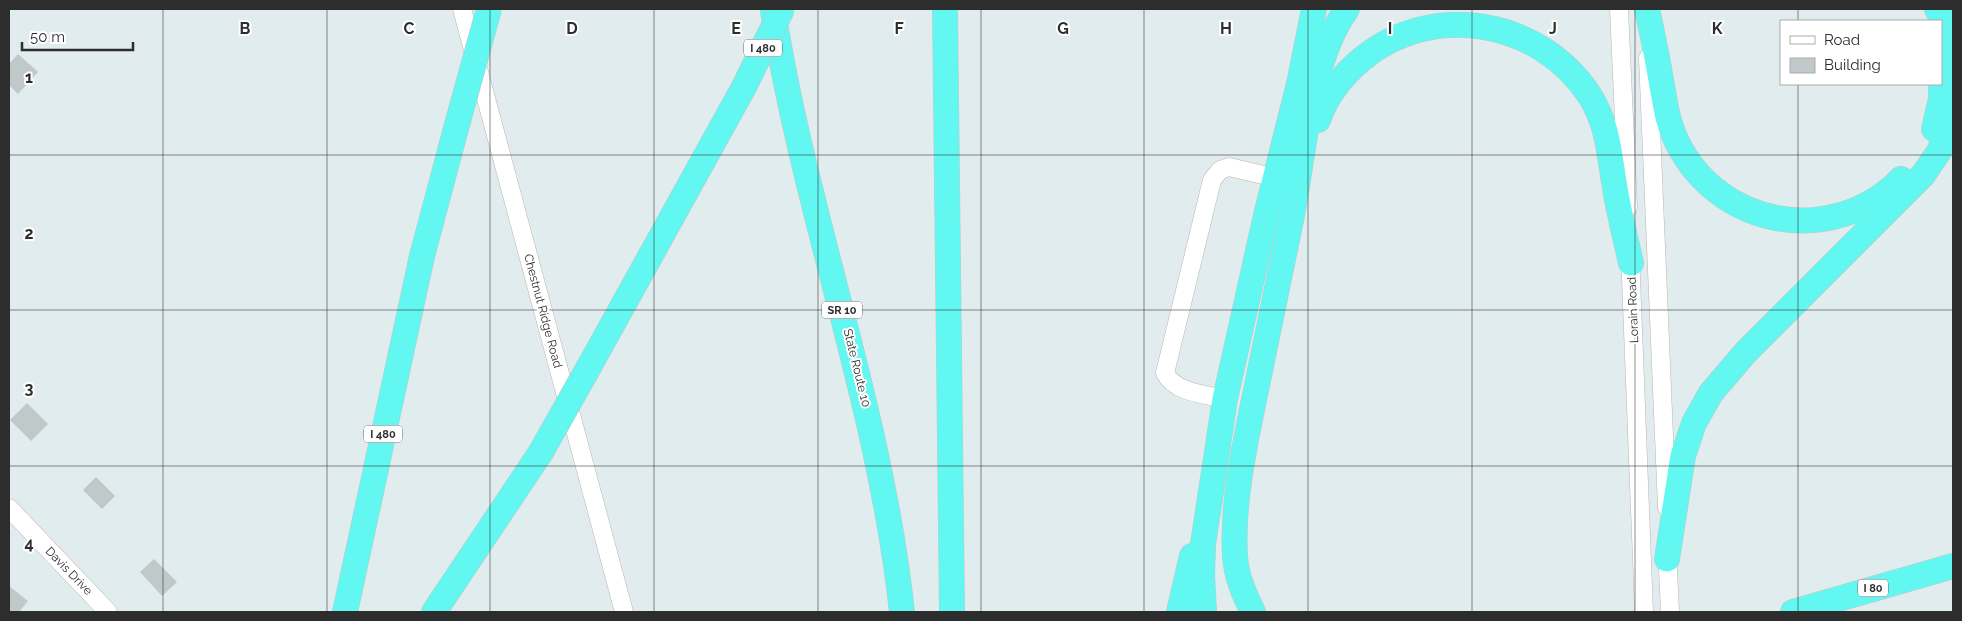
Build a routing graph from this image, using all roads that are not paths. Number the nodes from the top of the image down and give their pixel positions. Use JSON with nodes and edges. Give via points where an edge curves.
{"nodes":[{"id":1,"x":462,"y":9,"type":"edge"},
{"id":2,"x":488,"y":9,"type":"edge"},
{"id":3,"x":773,"y":9,"type":"edge"},
{"id":4,"x":782,"y":9,"type":"edge"},
{"id":5,"x":945,"y":9,"type":"edge"},
{"id":6,"x":1314,"y":9,"type":"edge"},
{"id":7,"x":1329,"y":9,"type":"edge"},
{"id":8,"x":1347,"y":9,"type":"edge"},
{"id":9,"x":1619,"y":9,"type":"edge"},
{"id":10,"x":1646,"y":9,"type":"edge"},
{"id":11,"x":1922,"y":9,"type":"edge"},
{"id":12,"x":1937,"y":9,"type":"edge"},
{"id":13,"x":1928,"y":20,"type":"edge"},
{"id":14,"x":1953,"y":55,"type":"edge"},
{"id":15,"x":1299,"y":84,"type":"junction"},
{"id":16,"x":1941,"y":85,"type":"edge"},
{"id":17,"x":1953,"y":109,"type":"edge"},
{"id":18,"x":1300,"y":172,"type":"junction"},
{"id":19,"x":1276,"y":178,"type":"junction"},
{"id":20,"x":1631,"y":263,"type":"junction"},
{"id":21,"x":1225,"y":399,"type":"junction"},
{"id":22,"x":1243,"y":452,"type":"junction"},
{"id":23,"x":1212,"y":473,"type":"junction"},
{"id":24,"x":1667,"y":497,"type":"junction"},
{"id":25,"x":1640,"y":499,"type":"junction"},
{"id":26,"x":10,"y":511,"type":"edge"},
{"id":27,"x":1668,"y":559,"type":"junction"},
{"id":28,"x":1953,"y":566,"type":"edge"},
{"id":29,"x":108,"y":612,"type":"edge"},
{"id":30,"x":345,"y":612,"type":"edge"},
{"id":31,"x":434,"y":612,"type":"edge"},
{"id":32,"x":624,"y":612,"type":"edge"},
{"id":33,"x":902,"y":612,"type":"edge"},
{"id":34,"x":952,"y":612,"type":"edge"},
{"id":35,"x":1179,"y":612,"type":"edge"},
{"id":36,"x":1204,"y":612,"type":"edge"},
{"id":37,"x":1215,"y":612,"type":"edge"},
{"id":38,"x":1253,"y":612,"type":"edge"},
{"id":39,"x":1644,"y":612,"type":"edge"},
{"id":40,"x":1670,"y":612,"type":"edge"},
{"id":41,"x":1793,"y":612,"type":"edge"}],
"edges":[{"from":1,"to":32,"type":"street","name":"Chestnut Ridge Road"},
{"from":2,"to":30,"type":"highway","number":"I 480","bridge":true,"via":[[422,256]]},
{"from":3,"to":33,"type":"highway","name":"State Route 10","number":"SR 10","via":[[808,178],[877,455]]},
{"from":4,"to":31,"type":"highway","number":"I 480","bridge":true,"via":[[744,87],[541,452]]},
{"from":5,"to":34,"type":"highway"},
{"from":6,"to":15,"type":"highway"},
{"from":7,"to":15,"type":"highway"},
{"from":8,"to":18,"type":"highway","via":[[1319,75]]},
{"from":9,"to":20,"type":"street","name":"Lorain Road"},
{"from":10,"to":16,"type":"highway","via":[[1667,115],[1684,154],[1704,180],[1727,198],[1757,213],[1780,219],[1806,221],[1842,216],[1871,203],[1896,184],[1918,159],[1934,130]]},
{"from":10,"to":24,"type":"street","name":"Lorain Road"},
{"from":11,"to":13,"type":"highway"},
{"from":12,"to":14,"type":"highway","via":[[1946,27]]},
{"from":15,"to":19,"type":"highway"},
{"from":17,"to":27,"type":"highway","via":[[1940,150],[1923,175],[1746,352],[1711,394],[1694,423],[1683,456]]},
{"from":18,"to":20,"type":"highway","via":[[1326,101],[1340,81],[1367,55],[1404,34],[1432,26],[1461,24],[1494,28],[1529,41],[1553,56],[1574,74],[1596,107],[1609,142]]},
{"from":18,"to":22,"type":"highway"},
{"from":19,"to":21,"type":"highway"},
{"from":19,"to":21,"type":"street","via":[[1229,167],[1220,170],[1212,180],[1174,330],[1165,373],[1168,379],[1180,388]]},
{"from":20,"to":25,"type":"street","name":"Lorain Road"},
{"from":21,"to":23,"type":"highway"},
{"from":22,"to":37,"type":"highway","via":[[1215,541],[1212,578]]},
{"from":22,"to":38,"type":"highway","via":[[1235,556],[1240,585]]},
{"from":23,"to":35,"type":"highway"},
{"from":23,"to":36,"type":"highway","via":[[1202,561]]},
{"from":24,"to":25,"type":"street"},
{"from":24,"to":27,"type":"street","name":"Lorain Road"},
{"from":25,"to":39,"type":"street","name":"Lorain Road"},
{"from":26,"to":29,"type":"street","name":"Davis Drive"},
{"from":27,"to":40,"type":"street","name":"Lorain Road"},
{"from":28,"to":41,"type":"highway","number":"I 80"}]}
